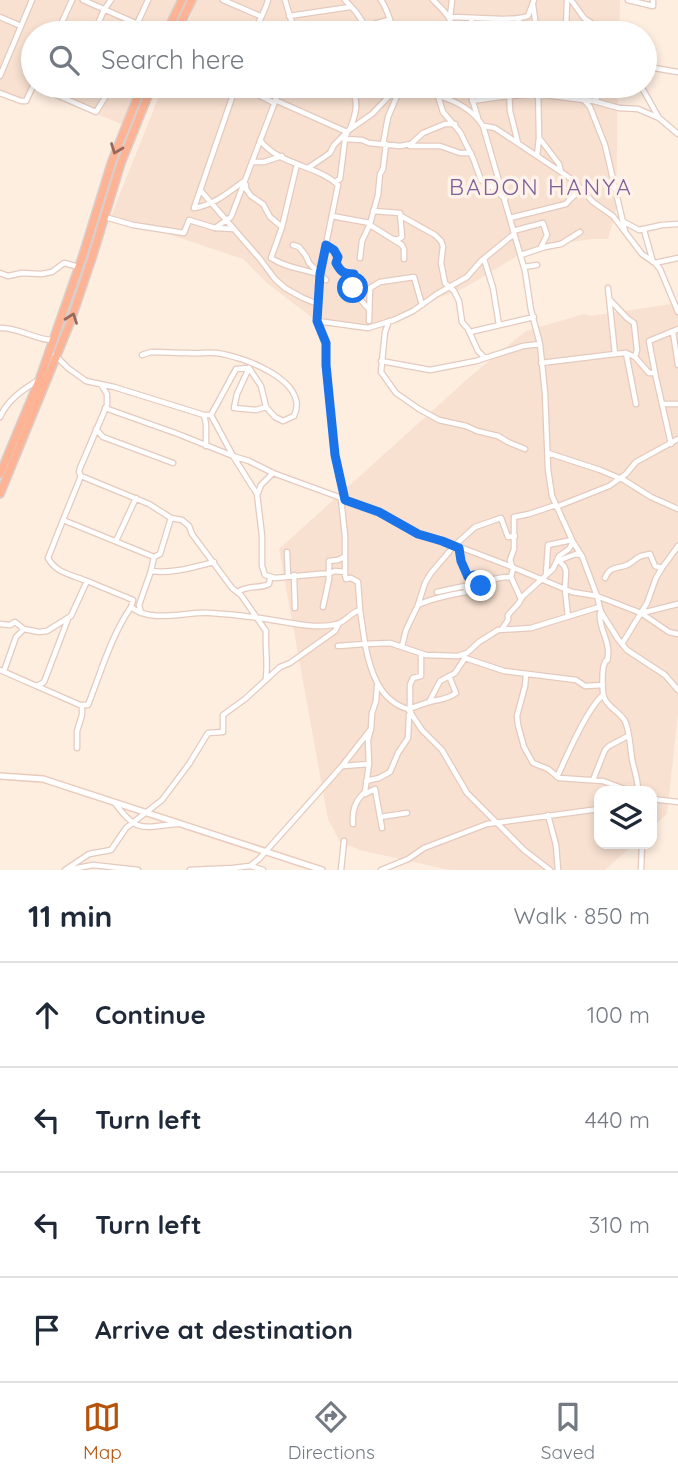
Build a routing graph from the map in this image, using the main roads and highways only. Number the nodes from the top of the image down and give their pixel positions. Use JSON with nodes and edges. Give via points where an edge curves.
{"nodes":[{"id":1,"x":182,"y":0,"type":"edge"},
{"id":2,"x":192,"y":0,"type":"edge"},
{"id":3,"x":172,"y":21,"type":"edge"},
{"id":4,"x":182,"y":21,"type":"edge"},
{"id":5,"x":137,"y":98,"type":"edge"},
{"id":6,"x":147,"y":98,"type":"edge"},
{"id":7,"x":73,"y":285,"type":"junction"},
{"id":8,"x":82,"y":288,"type":"junction"},
{"id":9,"x":53,"y":354,"type":"junction"},
{"id":10,"x":0,"y":474,"type":"edge"},
{"id":11,"x":0,"y":494,"type":"edge"},
{"id":12,"x":0,"y":776,"type":"edge"},
{"id":13,"x":322,"y":870,"type":"edge"}],
"edges":[{"from":1,"to":3,"type":"highway"},
{"from":2,"to":4,"type":"highway"},
{"from":5,"to":7,"type":"highway","one_way":true},
{"from":6,"to":8,"type":"highway","via":[[121,163]]},
{"from":7,"to":8,"type":"highway"},
{"from":7,"to":9,"type":"highway","via":[[53,340]]},
{"from":9,"to":8,"type":"highway","one_way":true},
{"from":9,"to":10,"type":"highway"},
{"from":9,"to":11,"type":"highway"},
{"from":12,"to":13,"type":"main road","via":[[43,779]]}]}
